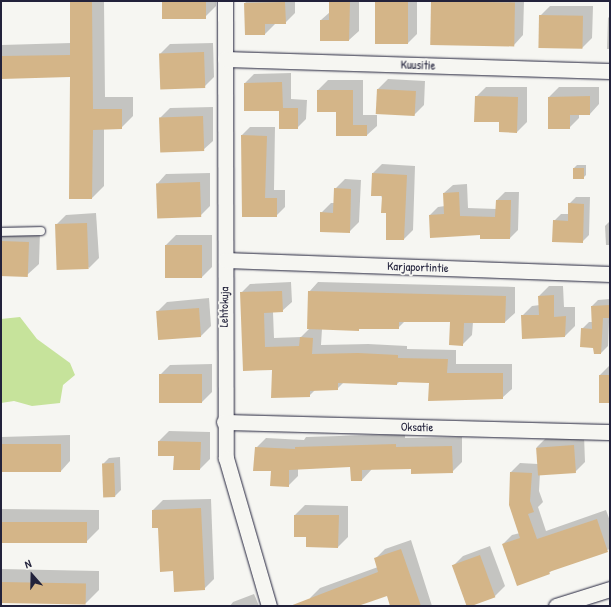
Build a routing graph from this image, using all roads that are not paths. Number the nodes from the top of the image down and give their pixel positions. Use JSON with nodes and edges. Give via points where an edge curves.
{"nodes":[{"id":1,"x":225,"y":1,"type":"edge"},
{"id":2,"x":225,"y":59,"type":"junction"},
{"id":3,"x":610,"y":71,"type":"edge"},
{"id":4,"x":41,"y":231,"type":"dead end"},
{"id":5,"x":1,"y":232,"type":"edge"},
{"id":6,"x":226,"y":260,"type":"junction"},
{"id":7,"x":610,"y":274,"type":"edge"},
{"id":8,"x":224,"y":422,"type":"junction"},
{"id":9,"x":610,"y":432,"type":"edge"},
{"id":10,"x":610,"y":589,"type":"edge"},
{"id":11,"x":269,"y":606,"type":"edge"},
{"id":12,"x":556,"y":606,"type":"edge"}],
"edges":[{"from":1,"to":2,"type":"street","name":"Lehtokuja"},
{"from":2,"to":3,"type":"street","name":"Kuusitie"},
{"from":2,"to":6,"type":"street","name":"Lehtokuja"},
{"from":4,"to":5,"type":"lane"},
{"from":6,"to":7,"type":"street","name":"Karjaportintie"},
{"from":6,"to":8,"type":"street","name":"Lehtokuja"},
{"from":8,"to":9,"type":"street","name":"Oksatie"},
{"from":8,"to":11,"type":"street","name":"Lehtokuja","via":[[226,458]]},
{"from":10,"to":12,"type":"street"}]}
